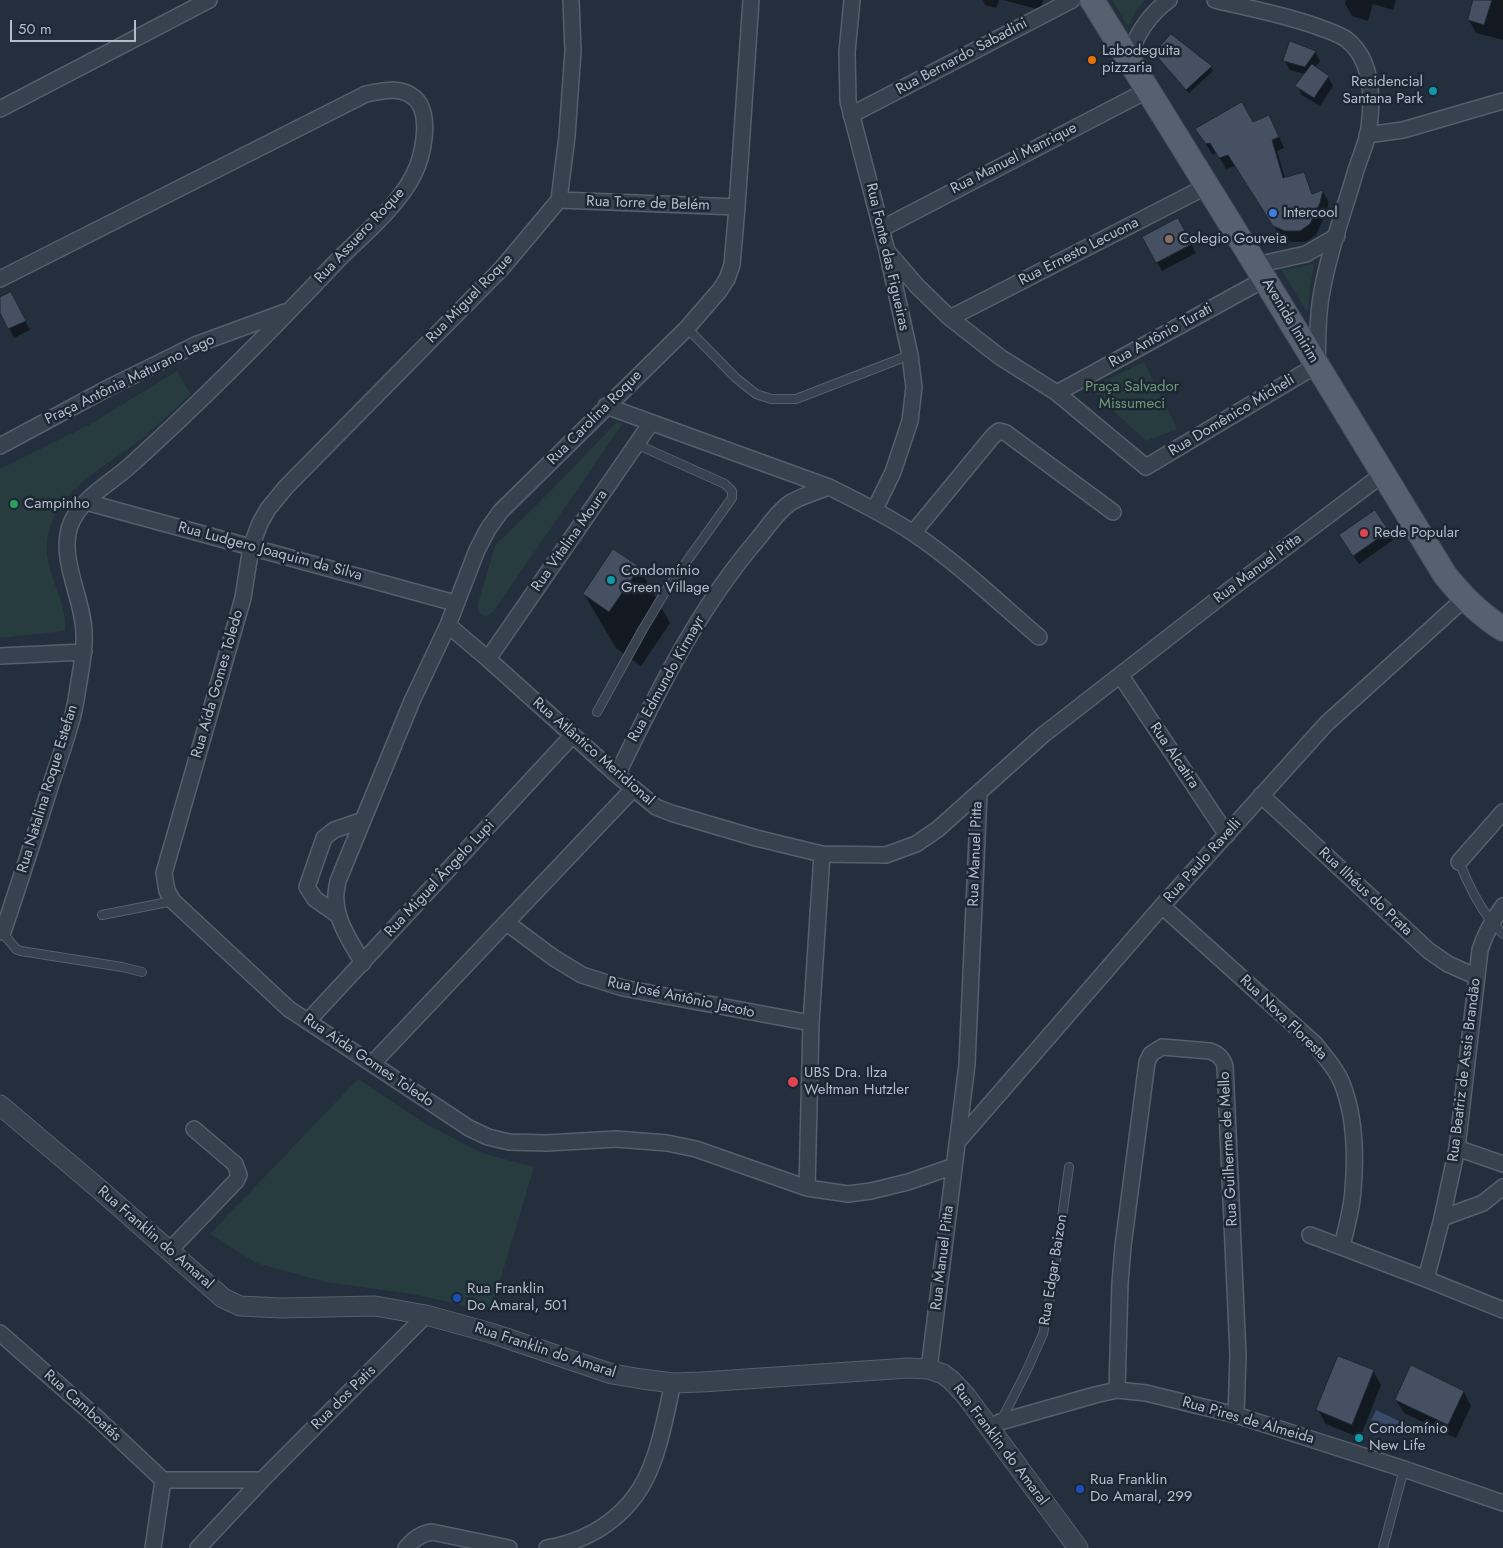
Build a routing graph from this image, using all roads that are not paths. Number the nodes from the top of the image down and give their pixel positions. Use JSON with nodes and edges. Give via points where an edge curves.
{"nodes":[{"id":1,"x":209,"y":0,"type":"edge"},
{"id":2,"x":572,"y":0,"type":"edge"},
{"id":3,"x":750,"y":0,"type":"edge"},
{"id":4,"x":852,"y":0,"type":"edge"},
{"id":5,"x":1072,"y":0,"type":"edge"},
{"id":6,"x":1092,"y":0,"type":"edge"},
{"id":7,"x":1169,"y":0,"type":"edge"},
{"id":8,"x":1215,"y":0,"type":"edge"},
{"id":9,"x":1128,"y":59,"type":"junction"},
{"id":10,"x":1148,"y":90,"type":"junction"},
{"id":11,"x":1503,"y":102,"type":"edge"},
{"id":12,"x":1,"y":106,"type":"edge"},
{"id":13,"x":852,"y":115,"type":"junction"},
{"id":14,"x":1367,"y":135,"type":"junction"},
{"id":15,"x":1207,"y":186,"type":"junction"},
{"id":16,"x":558,"y":200,"type":"junction"},
{"id":17,"x":738,"y":207,"type":"junction"},
{"id":18,"x":881,"y":229,"type":"junction"},
{"id":19,"x":1337,"y":236,"type":"junction"},
{"id":20,"x":887,"y":251,"type":"junction"},
{"id":21,"x":1260,"y":272,"type":"junction"},
{"id":22,"x":0,"y":279,"type":"edge"},
{"id":23,"x":291,"y":310,"type":"junction"},
{"id":24,"x":950,"y":318,"type":"junction"},
{"id":25,"x":687,"y":328,"type":"junction"},
{"id":26,"x":910,"y":355,"type":"junction"},
{"id":27,"x":1317,"y":365,"type":"junction"},
{"id":28,"x":1057,"y":393,"type":"junction"},
{"id":29,"x":606,"y":406,"type":"junction"},
{"id":30,"x":651,"y":423,"type":"junction"},
{"id":31,"x":636,"y":444,"type":"junction"},
{"id":32,"x":0,"y":446,"type":"edge"},
{"id":33,"x":1384,"y":474,"type":"junction"},
{"id":34,"x":829,"y":487,"type":"junction"},
{"id":35,"x":86,"y":502,"type":"junction"},
{"id":36,"x":875,"y":509,"type":"junction"},
{"id":37,"x":1113,"y":512,"type":"dead end"},
{"id":38,"x":913,"y":533,"type":"junction"},
{"id":39,"x":251,"y":548,"type":"junction"},
{"id":40,"x":1464,"y":599,"type":"junction"},
{"id":41,"x":455,"y":603,"type":"junction"},
{"id":42,"x":448,"y":625,"type":"junction"},
{"id":43,"x":1503,"y":629,"type":"edge"},
{"id":44,"x":1039,"y":638,"type":"dead end"},
{"id":45,"x":84,"y":652,"type":"junction"},
{"id":46,"x":0,"y":656,"type":"edge"},
{"id":47,"x":488,"y":659,"type":"junction"},
{"id":48,"x":1121,"y":676,"type":"junction"},
{"id":49,"x":598,"y":712,"type":"dead end"},
{"id":50,"x":572,"y":736,"type":"junction"},
{"id":51,"x":617,"y":775,"type":"junction"},
{"id":52,"x":633,"y":789,"type":"junction"},
{"id":53,"x":979,"y":793,"type":"junction"},
{"id":54,"x":1261,"y":795,"type":"junction"},
{"id":55,"x":1503,"y":812,"type":"edge"},
{"id":56,"x":362,"y":820,"type":"junction"},
{"id":57,"x":1227,"y":836,"type":"junction"},
{"id":58,"x":822,"y":854,"type":"junction"},
{"id":59,"x":1459,"y":862,"type":"joint"},
{"id":60,"x":173,"y":901,"type":"junction"},
{"id":61,"x":1162,"y":906,"type":"junction"},
{"id":62,"x":1503,"y":906,"type":"edge"},
{"id":63,"x":102,"y":915,"type":"dead end"},
{"id":64,"x":338,"y":915,"type":"junction"},
{"id":65,"x":507,"y":923,"type":"junction"},
{"id":66,"x":1491,"y":923,"type":"junction"},
{"id":67,"x":2,"y":932,"type":"edge"},
{"id":68,"x":1503,"y":934,"type":"edge"},
{"id":69,"x":363,"y":963,"type":"junction"},
{"id":70,"x":142,"y":972,"type":"dead end"},
{"id":71,"x":1477,"y":977,"type":"junction"},
{"id":72,"x":308,"y":1022,"type":"junction"},
{"id":73,"x":811,"y":1023,"type":"junction"},
{"id":74,"x":372,"y":1064,"type":"junction"},
{"id":75,"x":0,"y":1105,"type":"edge"},
{"id":76,"x":194,"y":1129,"type":"dead end"},
{"id":77,"x":959,"y":1140,"type":"junction"},
{"id":78,"x":1457,"y":1148,"type":"junction"},
{"id":79,"x":1503,"y":1164,"type":"edge"},
{"id":80,"x":954,"y":1166,"type":"junction"},
{"id":81,"x":1069,"y":1167,"type":"dead end"},
{"id":82,"x":1503,"y":1187,"type":"edge"},
{"id":83,"x":807,"y":1188,"type":"junction"},
{"id":84,"x":1442,"y":1218,"type":"junction"},
{"id":85,"x":1310,"y":1235,"type":"dead end"},
{"id":86,"x":1342,"y":1247,"type":"junction"},
{"id":87,"x":169,"y":1251,"type":"junction"},
{"id":88,"x":1426,"y":1278,"type":"junction"},
{"id":89,"x":1503,"y":1310,"type":"edge"},
{"id":90,"x":426,"y":1315,"type":"junction"},
{"id":91,"x":0,"y":1333,"type":"edge"},
{"id":92,"x":929,"y":1369,"type":"junction"},
{"id":93,"x":673,"y":1382,"type":"junction"},
{"id":94,"x":1117,"y":1390,"type":"junction"},
{"id":95,"x":1236,"y":1415,"type":"junction"},
{"id":96,"x":994,"y":1425,"type":"junction"},
{"id":97,"x":1404,"y":1469,"type":"junction"},
{"id":98,"x":163,"y":1480,"type":"junction"},
{"id":99,"x":262,"y":1480,"type":"junction"},
{"id":100,"x":1503,"y":1503,"type":"edge"},
{"id":101,"x":568,"y":1546,"type":"edge"},
{"id":102,"x":154,"y":1548,"type":"edge"},
{"id":103,"x":198,"y":1548,"type":"edge"},
{"id":104,"x":406,"y":1548,"type":"edge"},
{"id":105,"x":510,"y":1548,"type":"edge"},
{"id":106,"x":547,"y":1548,"type":"edge"},
{"id":107,"x":1078,"y":1548,"type":"edge"},
{"id":108,"x":1383,"y":1548,"type":"edge"}],
"edges":[{"from":1,"to":12,"type":"street"},
{"from":2,"to":16,"type":"street","via":[[573,51],[567,136]]},
{"from":3,"to":17,"type":"street","name":"Rua Carolina Roque"},
{"from":4,"to":13,"type":"street","name":"Rua Fonte das Figueiras","via":[[846,78]]},
{"from":5,"to":13,"type":"street","name":"Rua Bernardo Sabadini"},
{"from":6,"to":9,"type":"main road","name":"Avenida Imirim"},
{"from":7,"to":9,"type":"street","via":[[1146,21]]},
{"from":8,"to":14,"type":"street","via":[[1307,22],[1346,39],[1357,50],[1369,76]]},
{"from":9,"to":10,"type":"main road","name":"Avenida Imirim"},
{"from":10,"to":15,"type":"main road","name":"Avenida Imirim"},
{"from":10,"to":18,"type":"street","name":"Rua Manuel Manrique"},
{"from":11,"to":14,"type":"street","via":[[1403,130]]},
{"from":13,"to":18,"type":"street","name":"Rua Fonte das Figueiras"},
{"from":14,"to":19,"type":"street"},
{"from":15,"to":21,"type":"main road","name":"Avenida Imirim"},
{"from":15,"to":24,"type":"street","name":"Rua Ernesto Lecuona"},
{"from":16,"to":17,"type":"street","name":"Rua Torre de Belém"},
{"from":16,"to":39,"type":"street","name":"Rua Miguel Roque","via":[[502,268],[286,487],[268,509]]},
{"from":17,"to":25,"type":"street","name":"Rua Carolina Roque","via":[[732,264],[727,279]]},
{"from":18,"to":20,"type":"street","name":"Rua Fonte das Figueiras"},
{"from":19,"to":21,"type":"street","name":"Rua Antônio Turati","via":[[1306,254]]},
{"from":19,"to":27,"type":"street","via":[[1320,298]]},
{"from":20,"to":24,"type":"street"},
{"from":20,"to":26,"type":"street","name":"Rua Fonte das Figueiras"},
{"from":21,"to":27,"type":"main road","name":"Avenida Imirim"},
{"from":21,"to":28,"type":"street","name":"Rua Antônio Turati"},
{"from":22,"to":23,"type":"street","name":"Rua Assuero Roque","via":[[366,94],[385,90],[410,94],[419,104],[426,124],[415,173],[400,197]]},
{"from":23,"to":32,"type":"street","name":"Praça Antônia Maturano Lago","via":[[195,345]]},
{"from":23,"to":35,"type":"street","name":"Rua Assuero Roque","via":[[131,465]]},
{"from":24,"to":28,"type":"street","via":[[1000,357]]},
{"from":25,"to":26,"type":"lane","via":[[736,378],[756,394],[771,399],[796,399]]},
{"from":25,"to":29,"type":"street","name":"Rua Carolina Roque"},
{"from":26,"to":36,"type":"street","name":"Rua Fonte das Figueiras","via":[[914,387],[910,421],[893,472]]},
{"from":27,"to":28,"type":"street","name":"Rua Domênico Micheli","via":[[1146,467]]},
{"from":27,"to":33,"type":"main road","name":"Avenida Imirim"},
{"from":29,"to":30,"type":"street"},
{"from":29,"to":41,"type":"street","name":"Rua Carolina Roque","via":[[492,523]]},
{"from":30,"to":31,"type":"street","name":"Rua Vitalina Moura"},
{"from":30,"to":34,"type":"street"},
{"from":31,"to":47,"type":"street","name":"Rua Vitalina Moura"},
{"from":31,"to":49,"type":"lane","via":[[725,484],[732,491],[732,498],[667,589]]},
{"from":33,"to":40,"type":"main road","name":"Avenida Imirim","via":[[1445,575]]},
{"from":33,"to":48,"type":"street","name":"Rua Manuel Pitta"},
{"from":34,"to":36,"type":"street"},
{"from":34,"to":51,"type":"street","name":"Rua Edmundo Kirmayr","via":[[791,503],[776,516],[714,594],[683,646]]},
{"from":35,"to":39,"type":"street","name":"Rua Ludgero Joaquim da Silva"},
{"from":35,"to":45,"type":"street","name":"Rua Natalina Roque Estefan","via":[[72,522],[68,540],[68,562],[85,632]]},
{"from":36,"to":38,"type":"street"},
{"from":37,"to":38,"type":"street","via":[[999,431]]},
{"from":38,"to":44,"type":"street","via":[[957,566]]},
{"from":39,"to":41,"type":"street","name":"Rua Ludgero Joaquim da Silva"},
{"from":39,"to":60,"type":"street","name":"Rua Aída Gomes Toledo","via":[[243,598],[164,873],[167,891]]},
{"from":40,"to":43,"type":"main road","name":"Avenida Imirim"},
{"from":40,"to":54,"type":"street","name":"Rua Paulo Ravelli","via":[[1326,724]]},
{"from":41,"to":42,"type":"street","name":"Rua Carolina Roque"},
{"from":42,"to":47,"type":"street","name":"Rua Atlântico Meridional"},
{"from":42,"to":56,"type":"street","name":"Rua Carolina Roque","via":[[412,700]]},
{"from":45,"to":46,"type":"street"},
{"from":45,"to":67,"type":"street","name":"Rua Natalina Roque Estefan","via":[[72,720]]},
{"from":47,"to":50,"type":"street","name":"Rua Atlântico Meridional"},
{"from":48,"to":53,"type":"street","name":"Rua Manuel Pitta","via":[[1044,735]]},
{"from":48,"to":57,"type":"street","name":"Rua Alcatira"},
{"from":50,"to":51,"type":"street","name":"Rua Atlântico Meridional"},
{"from":50,"to":69,"type":"street","name":"Rua Miguel Ângelo Lupi"},
{"from":51,"to":52,"type":"street","name":"Rua Atlântico Meridional"},
{"from":52,"to":58,"type":"street","name":"Rua Atlântico Meridional","via":[[672,813]]},
{"from":52,"to":65,"type":"street"},
{"from":53,"to":58,"type":"street","name":"Rua Atlântico Meridional","via":[[916,844],[886,855]]},
{"from":53,"to":77,"type":"street","name":"Rua Manuel Pitta","via":[[967,1064]]},
{"from":54,"to":57,"type":"street","name":"Rua Paulo Ravelli"},
{"from":54,"to":71,"type":"street","name":"Rua Ilhéus do Prata","via":[[1429,951]]},
{"from":55,"to":59,"type":"street"},
{"from":56,"to":64,"type":"street","name":"Rua Carolina Roque","via":[[338,881]]},
{"from":56,"to":64,"type":"street","name":"Rua Carolina Roque","via":[[334,830],[324,838],[307,886],[315,899]]},
{"from":57,"to":61,"type":"street","name":"Rua Paulo Ravelli"},
{"from":58,"to":73,"type":"street"},
{"from":59,"to":66,"type":"lane"},
{"from":60,"to":63,"type":"lane"},
{"from":60,"to":72,"type":"street","name":"Rua Aída Gomes Toledo","via":[[289,1009]]},
{"from":61,"to":77,"type":"street","name":"Rua Paulo Ravelli"},
{"from":61,"to":86,"type":"street","name":"Rua Nova Floresta","via":[[1315,1044],[1341,1080],[1351,1111],[1353,1150],[1353,1191]]},
{"from":62,"to":66,"type":"street","name":"Rua Beatriz de Assis Brandão"},
{"from":64,"to":69,"type":"street","name":"Rua Carolina Roque"},
{"from":65,"to":73,"type":"street","name":"Rua José Antônio Jacoto","via":[[582,975],[623,988]]},
{"from":65,"to":74,"type":"street"},
{"from":66,"to":68,"type":"lane"},
{"from":66,"to":71,"type":"street","name":"Rua Beatriz de Assis Brandão","via":[[1480,950]]},
{"from":67,"to":70,"type":"lane","via":[[21,951]]},
{"from":69,"to":72,"type":"street","name":"Rua Miguel Ângelo Lupi"},
{"from":71,"to":78,"type":"street","name":"Rua Beatriz de Assis Brandão"},
{"from":72,"to":74,"type":"street","name":"Rua Aída Gomes Toledo"},
{"from":73,"to":83,"type":"street"},
{"from":74,"to":83,"type":"street","name":"Rua Aída Gomes Toledo","via":[[469,1128],[509,1142],[616,1139],[667,1143],[696,1149]]},
{"from":75,"to":87,"type":"street","name":"Rua Franklin do Amaral"},
{"from":76,"to":87,"type":"street","via":[[234,1164],[239,1175]]},
{"from":77,"to":80,"type":"street","name":"Rua Manuel Pitta"},
{"from":78,"to":79,"type":"street"},
{"from":78,"to":84,"type":"street","name":"Rua Beatriz de Assis Brandão"},
{"from":80,"to":83,"type":"street","name":"Rua Aída Gomes Toledo","via":[[871,1191],[848,1194]]},
{"from":80,"to":92,"type":"street","name":"Rua Manuel Pitta"},
{"from":81,"to":96,"type":"lane","name":"Rua Edgar Baizon","via":[[1043,1334],[1026,1372]]},
{"from":82,"to":84,"type":"street","via":[[1483,1203]]},
{"from":84,"to":88,"type":"street","name":"Rua Beatriz de Assis Brandão"},
{"from":85,"to":86,"type":"street"},
{"from":86,"to":88,"type":"street"},
{"from":87,"to":90,"type":"street","name":"Rua Franklin do Amaral","via":[[223,1298],[240,1306],[375,1306]]},
{"from":88,"to":89,"type":"street"},
{"from":90,"to":93,"type":"street","name":"Rua Franklin do Amaral","via":[[612,1374]]},
{"from":90,"to":99,"type":"street","name":"Rua dos Patis"},
{"from":91,"to":98,"type":"street","name":"Rua Camboatás"},
{"from":92,"to":93,"type":"street","name":"Rua Franklin do Amaral"},
{"from":92,"to":96,"type":"street","name":"Rua Franklin do Amaral","via":[[951,1380]]},
{"from":93,"to":101,"type":"street","via":[[652,1464],[641,1487],[627,1507],[608,1523]]},
{"from":94,"to":95,"type":"street","name":"Rua Pires de Almeida","via":[[1146,1393]]},
{"from":94,"to":95,"type":"street","name":"Rua Guilherme de Mello","via":[[1123,1246],[1147,1062],[1151,1054],[1162,1047],[1210,1051],[1223,1060],[1225,1066],[1238,1355]]},
{"from":94,"to":96,"type":"street","name":"Rua Pires de Almeida"},
{"from":95,"to":97,"type":"street","name":"Rua Pires de Almeida"},
{"from":96,"to":107,"type":"street","name":"Rua Franklin do Amaral"},
{"from":97,"to":100,"type":"street","name":"Rua Pires de Almeida"},
{"from":97,"to":108,"type":"lane"},
{"from":98,"to":99,"type":"street"},
{"from":98,"to":102,"type":"street"},
{"from":99,"to":103,"type":"street","name":"Rua dos Patis"},
{"from":101,"to":106,"type":"street"},
{"from":104,"to":105,"type":"street","via":[[415,1538],[432,1532]]}]}
